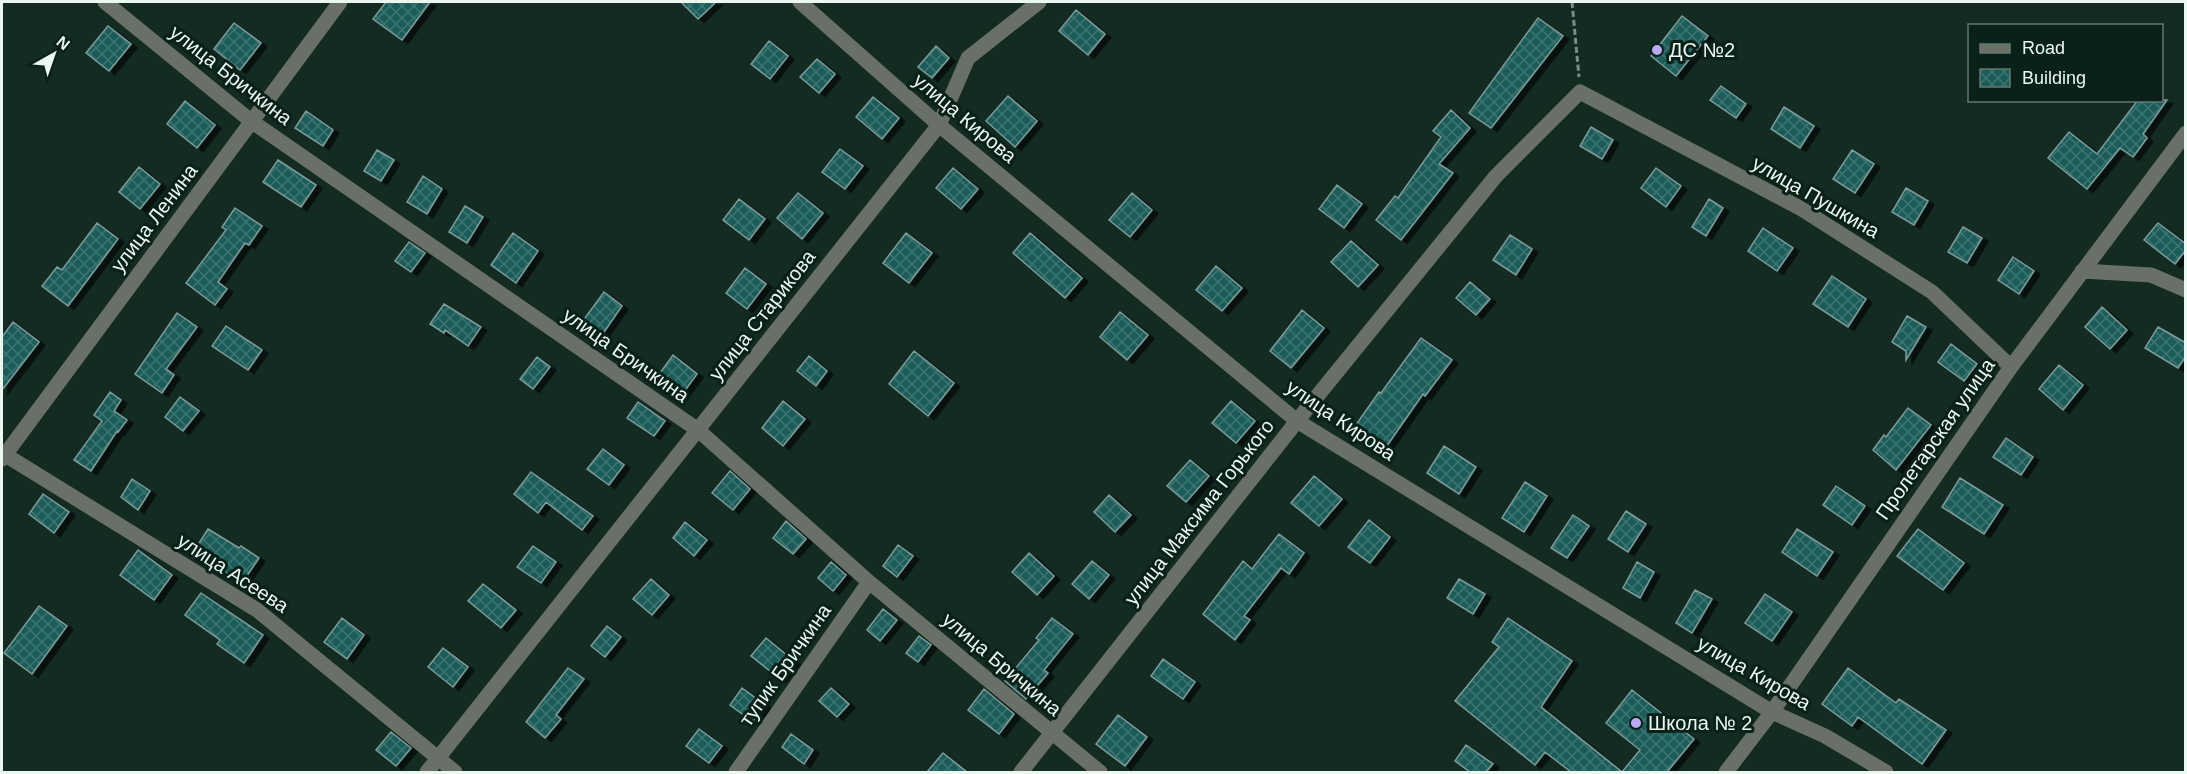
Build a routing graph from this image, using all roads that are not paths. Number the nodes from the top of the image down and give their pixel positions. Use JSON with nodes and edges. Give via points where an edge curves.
{"nodes":[{"id":1,"x":105,"y":2,"type":"edge"},
{"id":2,"x":340,"y":2,"type":"edge"},
{"id":3,"x":800,"y":2,"type":"edge"},
{"id":4,"x":1039,"y":2,"type":"edge"},
{"id":5,"x":1580,"y":93,"type":"joint"},
{"id":6,"x":251,"y":121,"type":"junction"},
{"id":7,"x":939,"y":125,"type":"junction"},
{"id":8,"x":2186,"y":133,"type":"edge"},
{"id":9,"x":2082,"y":272,"type":"junction"},
{"id":10,"x":2186,"y":290,"type":"edge"},
{"id":11,"x":2011,"y":367,"type":"junction"},
{"id":12,"x":1297,"y":421,"type":"junction"},
{"id":13,"x":698,"y":430,"type":"junction"},
{"id":14,"x":2,"y":456,"type":"edge"},
{"id":15,"x":869,"y":582,"type":"junction"},
{"id":16,"x":1772,"y":712,"type":"junction"},
{"id":17,"x":1053,"y":733,"type":"junction"},
{"id":18,"x":438,"y":758,"type":"junction"},
{"id":19,"x":427,"y":772,"type":"edge"},
{"id":20,"x":455,"y":772,"type":"edge"},
{"id":21,"x":736,"y":772,"type":"edge"},
{"id":22,"x":1021,"y":772,"type":"edge"},
{"id":23,"x":1100,"y":772,"type":"edge"},
{"id":24,"x":1726,"y":772,"type":"edge"},
{"id":25,"x":1886,"y":772,"type":"edge"}],
"edges":[{"from":1,"to":6,"type":"street","name":"улица Бричкина"},
{"from":2,"to":6,"type":"street","name":"улица Ленина"},
{"from":3,"to":7,"type":"street","name":"улица Кирова"},
{"from":4,"to":7,"type":"street","name":"улица Старикова","via":[[968,58]]},
{"from":5,"to":11,"type":"street","name":"улица Пушкина","via":[[1800,208],[1932,292]]},
{"from":5,"to":12,"type":"street","name":"улица Максима Горького","via":[[1496,176]]},
{"from":6,"to":13,"type":"street","name":"улица Бричкина"},
{"from":6,"to":14,"type":"street","name":"улица Ленина"},
{"from":7,"to":12,"type":"street","name":"улица Кирова"},
{"from":7,"to":13,"type":"street","name":"улица Старикова"},
{"from":8,"to":9,"type":"street","name":"Пролетарская улица"},
{"from":9,"to":10,"type":"street","via":[[2151,275]]},
{"from":9,"to":11,"type":"street","name":"Пролетарская улица"},
{"from":11,"to":16,"type":"street","name":"Пролетарская улица"},
{"from":12,"to":16,"type":"street","name":"улица Кирова"},
{"from":12,"to":17,"type":"street","name":"улица Максима Горького"},
{"from":13,"to":15,"type":"street","name":"улица Бричкина"},
{"from":13,"to":18,"type":"street","name":"улица Старикова"},
{"from":14,"to":18,"type":"street","name":"улица Асеева","via":[[257,610]]},
{"from":15,"to":17,"type":"street","name":"улица Бричкина"},
{"from":15,"to":21,"type":"street","name":"тупик Бричкина"},
{"from":16,"to":24,"type":"street","name":"Пролетарская улица"},
{"from":16,"to":25,"type":"street","name":"улица Кирова","via":[[1825,736]]},
{"from":17,"to":22,"type":"street","name":"улица Максима Горького"},
{"from":17,"to":23,"type":"street","name":"улица Бричкина"},
{"from":18,"to":19,"type":"street","name":"улица Старикова"},
{"from":18,"to":20,"type":"street","name":"улица Асеева"}]}
